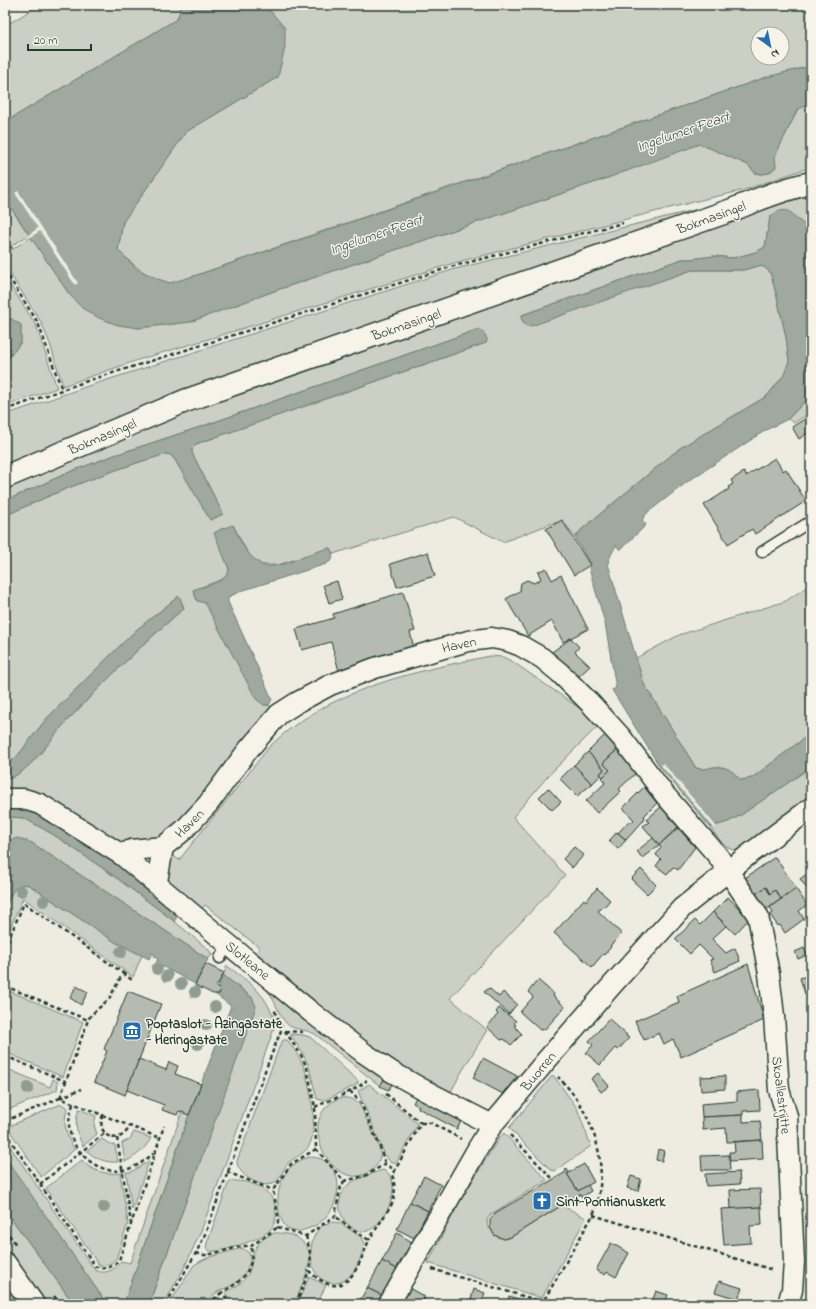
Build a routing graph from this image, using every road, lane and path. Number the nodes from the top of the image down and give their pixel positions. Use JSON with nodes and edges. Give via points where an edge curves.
{"nodes":[{"id":1,"x":811,"y":182,"type":"edge"},
{"id":2,"x":627,"y":222,"type":"dead end"},
{"id":3,"x":12,"y":247,"type":"dead end"},
{"id":4,"x":5,"y":252,"type":"edge"},
{"id":5,"x":5,"y":271,"type":"edge"},
{"id":6,"x":62,"y":390,"type":"junction"},
{"id":7,"x":5,"y":410,"type":"edge"},
{"id":8,"x":5,"y":478,"type":"edge"},
{"id":9,"x":811,"y":521,"type":"edge"},
{"id":10,"x":762,"y":552,"type":"dead end"},
{"id":11,"x":5,"y":799,"type":"edge"},
{"id":12,"x":811,"y":808,"type":"edge"},
{"id":13,"x":163,"y":847,"type":"junction"},
{"id":14,"x":122,"y":855,"type":"junction"},
{"id":15,"x":729,"y":871,"type":"junction"},
{"id":16,"x":155,"y":882,"type":"junction"},
{"id":17,"x":5,"y":948,"type":"edge"},
{"id":18,"x":123,"y":973,"type":"junction"},
{"id":19,"x":132,"y":980,"type":"dead end"},
{"id":20,"x":5,"y":986,"type":"edge"},
{"id":21,"x":273,"y":1006,"type":"dead end"},
{"id":22,"x":88,"y":1020,"type":"junction"},
{"id":23,"x":307,"y":1033,"type":"dead end"},
{"id":24,"x":5,"y":1056,"type":"edge"},
{"id":25,"x":545,"y":1062,"type":"junction"},
{"id":26,"x":360,"y":1076,"type":"dead end"},
{"id":27,"x":65,"y":1081,"type":"junction"},
{"id":28,"x":81,"y":1089,"type":"dead end"},
{"id":29,"x":350,"y":1091,"type":"junction"},
{"id":30,"x":386,"y":1094,"type":"dead end"},
{"id":31,"x":60,"y":1098,"type":"junction"},
{"id":32,"x":74,"y":1104,"type":"junction"},
{"id":33,"x":315,"y":1107,"type":"junction"},
{"id":34,"x":103,"y":1115,"type":"junction"},
{"id":35,"x":5,"y":1121,"type":"edge"},
{"id":36,"x":421,"y":1123,"type":"junction"},
{"id":37,"x":492,"y":1125,"type":"junction"},
{"id":38,"x":130,"y":1126,"type":"junction"},
{"id":39,"x":164,"y":1126,"type":"dead end"},
{"id":40,"x":5,"y":1132,"type":"edge"},
{"id":41,"x":105,"y":1133,"type":"junction"},
{"id":42,"x":118,"y":1138,"type":"junction"},
{"id":43,"x":160,"y":1138,"type":"junction"},
{"id":44,"x":478,"y":1148,"type":"junction"},
{"id":45,"x":316,"y":1150,"type":"junction"},
{"id":46,"x":80,"y":1152,"type":"junction"},
{"id":47,"x":155,"y":1152,"type":"junction"},
{"id":48,"x":385,"y":1164,"type":"junction"},
{"id":49,"x":123,"y":1170,"type":"junction"},
{"id":50,"x":395,"y":1170,"type":"junction"},
{"id":51,"x":227,"y":1172,"type":"junction"},
{"id":52,"x":553,"y":1179,"type":"dead end"},
{"id":53,"x":344,"y":1181,"type":"junction"},
{"id":54,"x":40,"y":1184,"type":"junction"},
{"id":55,"x":273,"y":1190,"type":"junction"},
{"id":56,"x":594,"y":1215,"type":"junction"},
{"id":57,"x":335,"y":1216,"type":"junction"},
{"id":58,"x":131,"y":1224,"type":"junction"},
{"id":59,"x":278,"y":1227,"type":"junction"},
{"id":60,"x":306,"y":1236,"type":"junction"},
{"id":61,"x":369,"y":1240,"type":"junction"},
{"id":62,"x":251,"y":1246,"type":"junction"},
{"id":63,"x":196,"y":1253,"type":"junction"},
{"id":64,"x":412,"y":1263,"type":"junction"},
{"id":65,"x":5,"y":1264,"type":"edge"},
{"id":66,"x":799,"y":1266,"type":"edge"},
{"id":67,"x":309,"y":1271,"type":"junction"},
{"id":68,"x":221,"y":1293,"type":"junction"},
{"id":69,"x":542,"y":1303,"type":"edge"},
{"id":70,"x":33,"y":1304,"type":"edge"},
{"id":71,"x":166,"y":1304,"type":"edge"},
{"id":72,"x":208,"y":1304,"type":"edge"},
{"id":73,"x":232,"y":1304,"type":"edge"},
{"id":74,"x":296,"y":1304,"type":"edge"},
{"id":75,"x":389,"y":1304,"type":"edge"},
{"id":76,"x":788,"y":1304,"type":"edge"}],
"edges":[{"from":1,"to":8,"type":"street","name":"Bokmasingel","via":[[762,197],[732,210],[185,401]]},
{"from":2,"to":6,"type":"path","via":[[454,266]]},
{"from":3,"to":4,"type":"path"},
{"from":5,"to":6,"type":"path","via":[[38,323]]},
{"from":6,"to":7,"type":"path"},
{"from":9,"to":10,"type":"lane"},
{"from":11,"to":14,"type":"street","name":"Slotleane","via":[[24,799],[40,804]]},
{"from":12,"to":15,"type":"street","name":"Buorren"},
{"from":13,"to":14,"type":"street","name":"Haven","via":[[131,850]]},
{"from":13,"to":15,"type":"street","name":"Haven","via":[[184,830],[208,804],[248,750],[279,714],[330,685],[375,668],[461,643],[492,638],[521,646],[542,658],[565,678],[621,737]]},
{"from":13,"to":16,"type":"street","name":"Haven"},
{"from":14,"to":16,"type":"street","name":"Slotleane"},
{"from":15,"to":25,"type":"street","name":"Buorren","via":[[682,908]]},
{"from":15,"to":66,"type":"street","name":"Skoallestrjitte","via":[[758,916],[769,974],[779,1090],[787,1116]]},
{"from":16,"to":37,"type":"street","name":"Slotleane","via":[[224,951],[317,1016],[364,1053],[392,1072]]},
{"from":17,"to":18,"type":"path","via":[[24,903]]},
{"from":18,"to":19,"type":"path"},
{"from":18,"to":22,"type":"path","via":[[109,999]]},
{"from":20,"to":22,"type":"path"},
{"from":21,"to":51,"type":"path","via":[[282,1028]]},
{"from":22,"to":27,"type":"path"},
{"from":23,"to":33,"type":"path","via":[[285,1031],[307,1068]]},
{"from":24,"to":27,"type":"path"},
{"from":25,"to":37,"type":"street","name":"Buorren"},
{"from":25,"to":56,"type":"path","via":[[578,1100],[595,1138],[601,1174]]},
{"from":26,"to":29,"type":"path","via":[[367,1080]]},
{"from":27,"to":31,"type":"path"},
{"from":28,"to":31,"type":"path"},
{"from":29,"to":33,"type":"path"},
{"from":29,"to":48,"type":"path","via":[[360,1102]]},
{"from":30,"to":36,"type":"path"},
{"from":31,"to":32,"type":"path"},
{"from":31,"to":35,"type":"path"},
{"from":32,"to":34,"type":"path"},
{"from":32,"to":46,"type":"path","via":[[69,1126]]},
{"from":33,"to":45,"type":"path"},
{"from":34,"to":38,"type":"path"},
{"from":34,"to":41,"type":"path","via":[[101,1123]]},
{"from":36,"to":44,"type":"path","via":[[431,1123]]},
{"from":36,"to":50,"type":"path"},
{"from":37,"to":44,"type":"street","name":"Buorren"},
{"from":37,"to":52,"type":"path","via":[[507,1131]]},
{"from":38,"to":42,"type":"path","via":[[125,1134]]},
{"from":38,"to":43,"type":"path"},
{"from":39,"to":43,"type":"path"},
{"from":40,"to":54,"type":"path"},
{"from":41,"to":42,"type":"path"},
{"from":41,"to":46,"type":"path"},
{"from":42,"to":49,"type":"path"},
{"from":43,"to":47,"type":"path"},
{"from":44,"to":64,"type":"street","name":"Buorren"},
{"from":45,"to":53,"type":"path"},
{"from":45,"to":55,"type":"path","via":[[291,1164]]},
{"from":46,"to":49,"type":"path","via":[[99,1167]]},
{"from":46,"to":54,"type":"path"},
{"from":47,"to":49,"type":"path","via":[[137,1165]]},
{"from":47,"to":58,"type":"path"},
{"from":48,"to":50,"type":"path"},
{"from":48,"to":53,"type":"path","via":[[365,1176]]},
{"from":49,"to":58,"type":"path"},
{"from":50,"to":61,"type":"path","via":[[392,1174],[395,1186],[394,1199]]},
{"from":51,"to":55,"type":"path"},
{"from":51,"to":63,"type":"path"},
{"from":53,"to":57,"type":"path"},
{"from":54,"to":58,"type":"path","via":[[95,1266],[100,1269],[107,1269],[119,1260]]},
{"from":55,"to":59,"type":"path"},
{"from":56,"to":66,"type":"path","via":[[777,1271]]},
{"from":56,"to":69,"type":"path"},
{"from":57,"to":60,"type":"path"},
{"from":57,"to":61,"type":"path"},
{"from":59,"to":60,"type":"path"},
{"from":59,"to":62,"type":"path"},
{"from":60,"to":67,"type":"path","via":[[311,1258]]},
{"from":61,"to":67,"type":"path","via":[[354,1273],[347,1281],[328,1284]]},
{"from":62,"to":63,"type":"path","via":[[202,1255]]},
{"from":62,"to":68,"type":"path","via":[[251,1262],[244,1277]]},
{"from":63,"to":71,"type":"path"},
{"from":64,"to":69,"type":"path"},
{"from":64,"to":75,"type":"street","name":"Buorren"},
{"from":65,"to":70,"type":"street"},
{"from":66,"to":76,"type":"street","name":"Skoallestrjitte"},
{"from":67,"to":74,"type":"path"},
{"from":68,"to":72,"type":"path"},
{"from":68,"to":73,"type":"path"}]}
